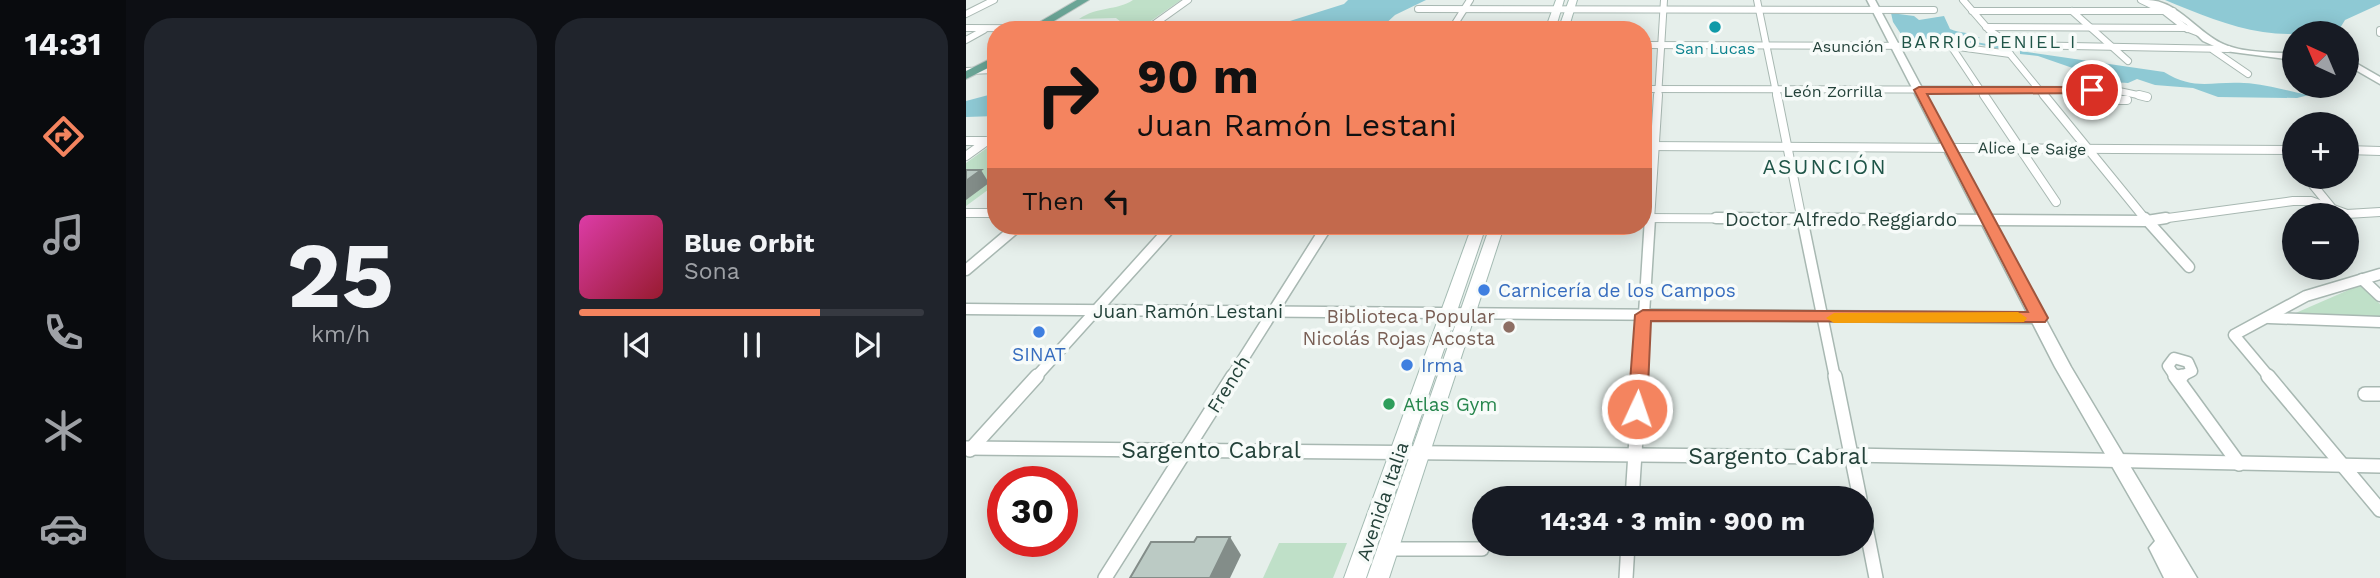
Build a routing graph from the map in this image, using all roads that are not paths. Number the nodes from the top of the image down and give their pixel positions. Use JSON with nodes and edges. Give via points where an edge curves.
{"nodes":[{"id":1,"x":994,"y":0,"type":"edge"},
{"id":2,"x":1188,"y":0,"type":"edge"},
{"id":3,"x":1470,"y":0,"type":"edge"},
{"id":4,"x":1512,"y":0,"type":"edge"},
{"id":5,"x":1664,"y":0,"type":"edge"},
{"id":6,"x":1964,"y":0,"type":"edge"},
{"id":7,"x":2141,"y":0,"type":"edge"},
{"id":8,"x":2151,"y":0,"type":"edge"},
{"id":9,"x":1089,"y":1,"type":"edge"},
{"id":10,"x":1559,"y":4,"type":"edge"},
{"id":11,"x":1572,"y":4,"type":"edge"},
{"id":12,"x":1758,"y":4,"type":"edge"},
{"id":13,"x":1926,"y":4,"type":"dead end"},
{"id":14,"x":1873,"y":5,"type":"edge"},
{"id":15,"x":1465,"y":8,"type":"junction"},
{"id":16,"x":1508,"y":8,"type":"junction"},
{"id":17,"x":1418,"y":9,"type":"dead end"},
{"id":18,"x":1663,"y":9,"type":"junction"},
{"id":19,"x":1934,"y":10,"type":"dead end"},
{"id":20,"x":1972,"y":11,"type":"junction"},
{"id":21,"x":2072,"y":11,"type":"junction"},
{"id":22,"x":2168,"y":11,"type":"junction"},
{"id":23,"x":966,"y":13,"type":"edge"},
{"id":24,"x":1048,"y":21,"type":"edge"},
{"id":25,"x":1058,"y":21,"type":"edge"},
{"id":26,"x":1159,"y":21,"type":"edge"},
{"id":27,"x":1457,"y":21,"type":"edge"},
{"id":28,"x":1552,"y":21,"type":"edge"},
{"id":29,"x":1566,"y":21,"type":"edge"},
{"id":30,"x":1986,"y":27,"type":"junction"},
{"id":31,"x":2091,"y":28,"type":"junction"},
{"id":32,"x":2186,"y":28,"type":"junction"},
{"id":33,"x":966,"y":29,"type":"edge"},
{"id":34,"x":987,"y":29,"type":"joint"},
{"id":35,"x":2199,"y":33,"type":"junction"},
{"id":36,"x":966,"y":40,"type":"edge"},
{"id":37,"x":1652,"y":45,"type":"edge"},
{"id":38,"x":1662,"y":45,"type":"junction"},
{"id":39,"x":2012,"y":45,"type":"junction"},
{"id":40,"x":1768,"y":46,"type":"junction"},
{"id":41,"x":1895,"y":46,"type":"junction"},
{"id":42,"x":1951,"y":47,"type":"junction"},
{"id":43,"x":2113,"y":48,"type":"junction"},
{"id":44,"x":2212,"y":48,"type":"junction"},
{"id":45,"x":2228,"y":49,"type":"junction"},
{"id":46,"x":2010,"y":54,"type":"junction"},
{"id":47,"x":2282,"y":56,"type":"edge"},
{"id":48,"x":987,"y":57,"type":"edge"},
{"id":49,"x":2128,"y":61,"type":"dead end"},
{"id":50,"x":987,"y":62,"type":"edge"},
{"id":51,"x":969,"y":69,"type":"edge"},
{"id":52,"x":2359,"y":69,"type":"edge"},
{"id":53,"x":987,"y":70,"type":"edge"},
{"id":54,"x":2248,"y":74,"type":"dead end"},
{"id":55,"x":2380,"y":81,"type":"edge"},
{"id":56,"x":1652,"y":89,"type":"edge"},
{"id":57,"x":1658,"y":89,"type":"junction"},
{"id":58,"x":1919,"y":90,"type":"junction"},
{"id":59,"x":2092,"y":90,"type":"junction"},
{"id":60,"x":1776,"y":91,"type":"junction"},
{"id":61,"x":2041,"y":91,"type":"junction"},
{"id":62,"x":1982,"y":92,"type":"junction"},
{"id":63,"x":2147,"y":97,"type":"dead end"},
{"id":64,"x":2127,"y":100,"type":"dead end"},
{"id":65,"x":966,"y":141,"type":"edge"},
{"id":66,"x":987,"y":141,"type":"edge"},
{"id":67,"x":987,"y":144,"type":"edge"},
{"id":68,"x":1654,"y":146,"type":"junction"},
{"id":69,"x":1788,"y":146,"type":"junction"},
{"id":70,"x":1949,"y":147,"type":"junction"},
{"id":71,"x":2021,"y":148,"type":"junction"},
{"id":72,"x":2088,"y":149,"type":"junction"},
{"id":73,"x":2282,"y":150,"type":"edge"},
{"id":74,"x":2376,"y":150,"type":"edge"},
{"id":75,"x":966,"y":156,"type":"edge"},
{"id":76,"x":2380,"y":156,"type":"edge"},
{"id":77,"x":1652,"y":164,"type":"edge"},
{"id":78,"x":2316,"y":189,"type":"edge"},
{"id":79,"x":2056,"y":202,"type":"dead end"},
{"id":80,"x":2318,"y":203,"type":"edge"},
{"id":81,"x":2328,"y":203,"type":"edge"},
{"id":82,"x":2380,"y":212,"type":"edge"},
{"id":83,"x":966,"y":213,"type":"edge"},
{"id":84,"x":987,"y":213,"type":"edge"},
{"id":85,"x":2359,"y":213,"type":"edge"},
{"id":86,"x":1652,"y":218,"type":"edge"},
{"id":87,"x":1802,"y":218,"type":"junction"},
{"id":88,"x":1987,"y":219,"type":"junction"},
{"id":89,"x":2147,"y":221,"type":"junction"},
{"id":90,"x":1007,"y":235,"type":"edge"},
{"id":91,"x":1164,"y":235,"type":"edge"},
{"id":92,"x":1321,"y":235,"type":"edge"},
{"id":93,"x":1477,"y":235,"type":"edge"},
{"id":94,"x":1493,"y":235,"type":"edge"},
{"id":95,"x":1645,"y":235,"type":"edge"},
{"id":96,"x":2189,"y":267,"type":"dead end"},
{"id":97,"x":966,"y":270,"type":"edge"},
{"id":98,"x":2380,"y":274,"type":"edge"},
{"id":99,"x":2361,"y":279,"type":"junction"},
{"id":100,"x":2380,"y":296,"type":"edge"},
{"id":101,"x":966,"y":309,"type":"edge"},
{"id":102,"x":1096,"y":311,"type":"junction"},
{"id":103,"x":1274,"y":311,"type":"junction"},
{"id":104,"x":1457,"y":314,"type":"junction"},
{"id":105,"x":1643,"y":315,"type":"junction"},
{"id":106,"x":1822,"y":318,"type":"junction"},
{"id":107,"x":2039,"y":318,"type":"junction"},
{"id":108,"x":2266,"y":318,"type":"junction"},
{"id":109,"x":2380,"y":322,"type":"edge"},
{"id":110,"x":2177,"y":378,"type":"dead end"},
{"id":111,"x":2365,"y":394,"type":"dead end"},
{"id":112,"x":2380,"y":394,"type":"edge"},
{"id":113,"x":1186,"y":450,"type":"junction"},
{"id":114,"x":968,"y":451,"type":"edge"},
{"id":115,"x":1420,"y":451,"type":"junction"},
{"id":116,"x":1399,"y":452,"type":"junction"},
{"id":117,"x":1852,"y":455,"type":"junction"},
{"id":118,"x":1635,"y":456,"type":"junction"},
{"id":119,"x":2116,"y":460,"type":"junction"},
{"id":120,"x":2239,"y":464,"type":"junction"},
{"id":121,"x":2343,"y":466,"type":"junction"},
{"id":122,"x":2380,"y":466,"type":"edge"},
{"id":123,"x":1633,"y":486,"type":"edge"},
{"id":124,"x":1858,"y":486,"type":"edge"},
{"id":125,"x":2380,"y":510,"type":"edge"},
{"id":126,"x":1388,"y":549,"type":"junction"},
{"id":127,"x":1472,"y":549,"type":"edge"},
{"id":128,"x":1628,"y":556,"type":"edge"},
{"id":129,"x":1872,"y":556,"type":"edge"},
{"id":130,"x":1105,"y":578,"type":"edge"},
{"id":131,"x":1355,"y":578,"type":"edge"},
{"id":132,"x":1378,"y":578,"type":"edge"},
{"id":133,"x":1626,"y":578,"type":"edge"},
{"id":134,"x":1877,"y":578,"type":"edge"},
{"id":135,"x":2175,"y":578,"type":"edge"},
{"id":136,"x":2187,"y":578,"type":"edge"}],
"edges":[{"from":1,"to":23,"type":"street"},
{"from":2,"to":26,"type":"street"},
{"from":3,"to":15,"type":"street"},
{"from":4,"to":16,"type":"street"},
{"from":5,"to":18,"type":"street"},
{"from":6,"to":20,"type":"street"},
{"from":7,"to":22,"type":"street"},
{"from":8,"to":22,"type":"street"},
{"from":9,"to":24,"type":"main road"},
{"from":9,"to":25,"type":"main road"},
{"from":10,"to":11,"type":"street"},
{"from":10,"to":16,"type":"street"},
{"from":10,"to":28,"type":"main road"},
{"from":11,"to":18,"type":"street"},
{"from":11,"to":29,"type":"main road"},
{"from":12,"to":14,"type":"street"},
{"from":12,"to":18,"type":"street"},
{"from":12,"to":40,"type":"street"},
{"from":13,"to":14,"type":"street"},
{"from":14,"to":19,"type":"street"},
{"from":14,"to":41,"type":"street"},
{"from":15,"to":16,"type":"street"},
{"from":15,"to":17,"type":"street"},
{"from":15,"to":27,"type":"street"},
{"from":18,"to":38,"type":"street"},
{"from":20,"to":21,"type":"street"},
{"from":20,"to":30,"type":"street"},
{"from":21,"to":22,"type":"street"},
{"from":21,"to":31,"type":"street"},
{"from":22,"to":32,"type":"street"},
{"from":22,"to":35,"type":"street"},
{"from":30,"to":31,"type":"street"},
{"from":30,"to":39,"type":"street"},
{"from":31,"to":32,"type":"street"},
{"from":31,"to":43,"type":"street"},
{"from":32,"to":35,"type":"street"},
{"from":32,"to":44,"type":"street"},
{"from":33,"to":34,"type":"street"},
{"from":34,"to":36,"type":"street"},
{"from":35,"to":45,"type":"street"},
{"from":37,"to":38,"type":"street","name":"Asunción"},
{"from":38,"to":40,"type":"street","name":"Asunción"},
{"from":38,"to":57,"type":"street"},
{"from":39,"to":43,"type":"street"},
{"from":39,"to":46,"type":"street"},
{"from":40,"to":41,"type":"street","name":"Asunción"},
{"from":40,"to":60,"type":"street"},
{"from":41,"to":42,"type":"street","name":"Asunción"},
{"from":41,"to":58,"type":"street"},
{"from":42,"to":46,"type":"street","name":"Asunción"},
{"from":42,"to":62,"type":"street"},
{"from":43,"to":44,"type":"street"},
{"from":43,"to":49,"type":"street"},
{"from":44,"to":45,"type":"street"},
{"from":44,"to":54,"type":"street"},
{"from":45,"to":47,"type":"street"},
{"from":46,"to":61,"type":"street"},
{"from":48,"to":51,"type":"main road"},
{"from":50,"to":51,"type":"main road"},
{"from":51,"to":53,"type":"street"},
{"from":52,"to":55,"type":"street"},
{"from":56,"to":57,"type":"street","name":"León Zorrilla"},
{"from":57,"to":60,"type":"street","name":"León Zorrilla"},
{"from":57,"to":68,"type":"street"},
{"from":58,"to":60,"type":"street","name":"León Zorrilla"},
{"from":58,"to":62,"type":"street","name":"León Zorrilla"},
{"from":58,"to":70,"type":"street"},
{"from":59,"to":61,"type":"street","name":"León Zorrilla"},
{"from":59,"to":63,"type":"street","name":"León Zorrilla"},
{"from":59,"to":64,"type":"street","via":[[2109,100]]},
{"from":60,"to":69,"type":"street"},
{"from":61,"to":62,"type":"street","name":"León Zorrilla"},
{"from":61,"to":72,"type":"street"},
{"from":62,"to":71,"type":"street"},
{"from":65,"to":66,"type":"street"},
{"from":67,"to":75,"type":"street"},
{"from":68,"to":69,"type":"street","name":"Alice Le Saige"},
{"from":68,"to":77,"type":"street"},
{"from":69,"to":70,"type":"street","name":"Alice Le Saige"},
{"from":69,"to":87,"type":"street"},
{"from":70,"to":71,"type":"street","name":"Alice Le Saige"},
{"from":70,"to":88,"type":"street"},
{"from":71,"to":72,"type":"street","name":"Alice Le Saige"},
{"from":71,"to":79,"type":"street"},
{"from":72,"to":73,"type":"street","name":"Alice Le Saige"},
{"from":72,"to":89,"type":"street"},
{"from":74,"to":76,"type":"street"},
{"from":78,"to":81,"type":"street"},
{"from":80,"to":89,"type":"street","name":"Doctor Alfredo Reggiardo","via":[[2292,201]]},
{"from":82,"to":85,"type":"street","name":"Doctor Alfredo Reggiardo"},
{"from":83,"to":84,"type":"street"},
{"from":86,"to":87,"type":"street","name":"Doctor Alfredo Reggiardo"},
{"from":87,"to":88,"type":"street","name":"Doctor Alfredo Reggiardo"},
{"from":87,"to":106,"type":"street"},
{"from":88,"to":89,"type":"street","name":"Doctor Alfredo Reggiardo"},
{"from":88,"to":107,"type":"street"},
{"from":89,"to":96,"type":"street"},
{"from":90,"to":97,"type":"street"},
{"from":91,"to":102,"type":"street"},
{"from":92,"to":103,"type":"street","name":"French"},
{"from":93,"to":104,"type":"main road","name":"Avenida Italia"},
{"from":94,"to":104,"type":"main road","name":"Avenida Italia"},
{"from":95,"to":105,"type":"street"},
{"from":98,"to":99,"type":"street"},
{"from":99,"to":100,"type":"street"},
{"from":99,"to":108,"type":"street","via":[[2306,296]]},
{"from":101,"to":102,"type":"street","name":"Juan Ramón Lestani"},
{"from":102,"to":103,"type":"street","name":"Juan Ramón Lestani"},
{"from":102,"to":114,"type":"street"},
{"from":103,"to":104,"type":"street","name":"Juan Ramón Lestani"},
{"from":103,"to":113,"type":"street","name":"French"},
{"from":104,"to":105,"type":"street","name":"Juan Ramón Lestani"},
{"from":104,"to":115,"type":"main road","name":"Avenida Italia"},
{"from":104,"to":116,"type":"main road","name":"Avenida Italia"},
{"from":105,"to":106,"type":"street","name":"Juan Ramón Lestani"},
{"from":105,"to":118,"type":"street"},
{"from":106,"to":107,"type":"street","name":"Juan Ramón Lestani"},
{"from":106,"to":117,"type":"street"},
{"from":107,"to":119,"type":"street"},
{"from":108,"to":109,"type":"street"},
{"from":108,"to":121,"type":"street","via":[[2234,335]]},
{"from":110,"to":120,"type":"street"},
{"from":111,"to":112,"type":"street"},
{"from":113,"to":114,"type":"street","name":"Sargento Cabral"},
{"from":113,"to":116,"type":"street","name":"Sargento Cabral"},
{"from":113,"to":130,"type":"street","name":"French"},
{"from":115,"to":116,"type":"street","name":"Sargento Cabral"},
{"from":115,"to":118,"type":"street","name":"Sargento Cabral"},
{"from":115,"to":126,"type":"main road","name":"Avenida Italia"},
{"from":116,"to":131,"type":"main road","name":"Avenida Italia"},
{"from":117,"to":118,"type":"street","name":"Sargento Cabral"},
{"from":117,"to":119,"type":"street","name":"Sargento Cabral"},
{"from":117,"to":124,"type":"street"},
{"from":118,"to":123,"type":"street"},
{"from":119,"to":120,"type":"street","name":"Sargento Cabral"},
{"from":119,"to":135,"type":"street"},
{"from":119,"to":136,"type":"street"},
{"from":120,"to":121,"type":"street","name":"Sargento Cabral"},
{"from":121,"to":122,"type":"street","name":"Sargento Cabral"},
{"from":121,"to":125,"type":"street"},
{"from":126,"to":127,"type":"street"},
{"from":126,"to":132,"type":"main road","name":"Avenida Italia"},
{"from":128,"to":133,"type":"street"},
{"from":129,"to":134,"type":"street"}]}
